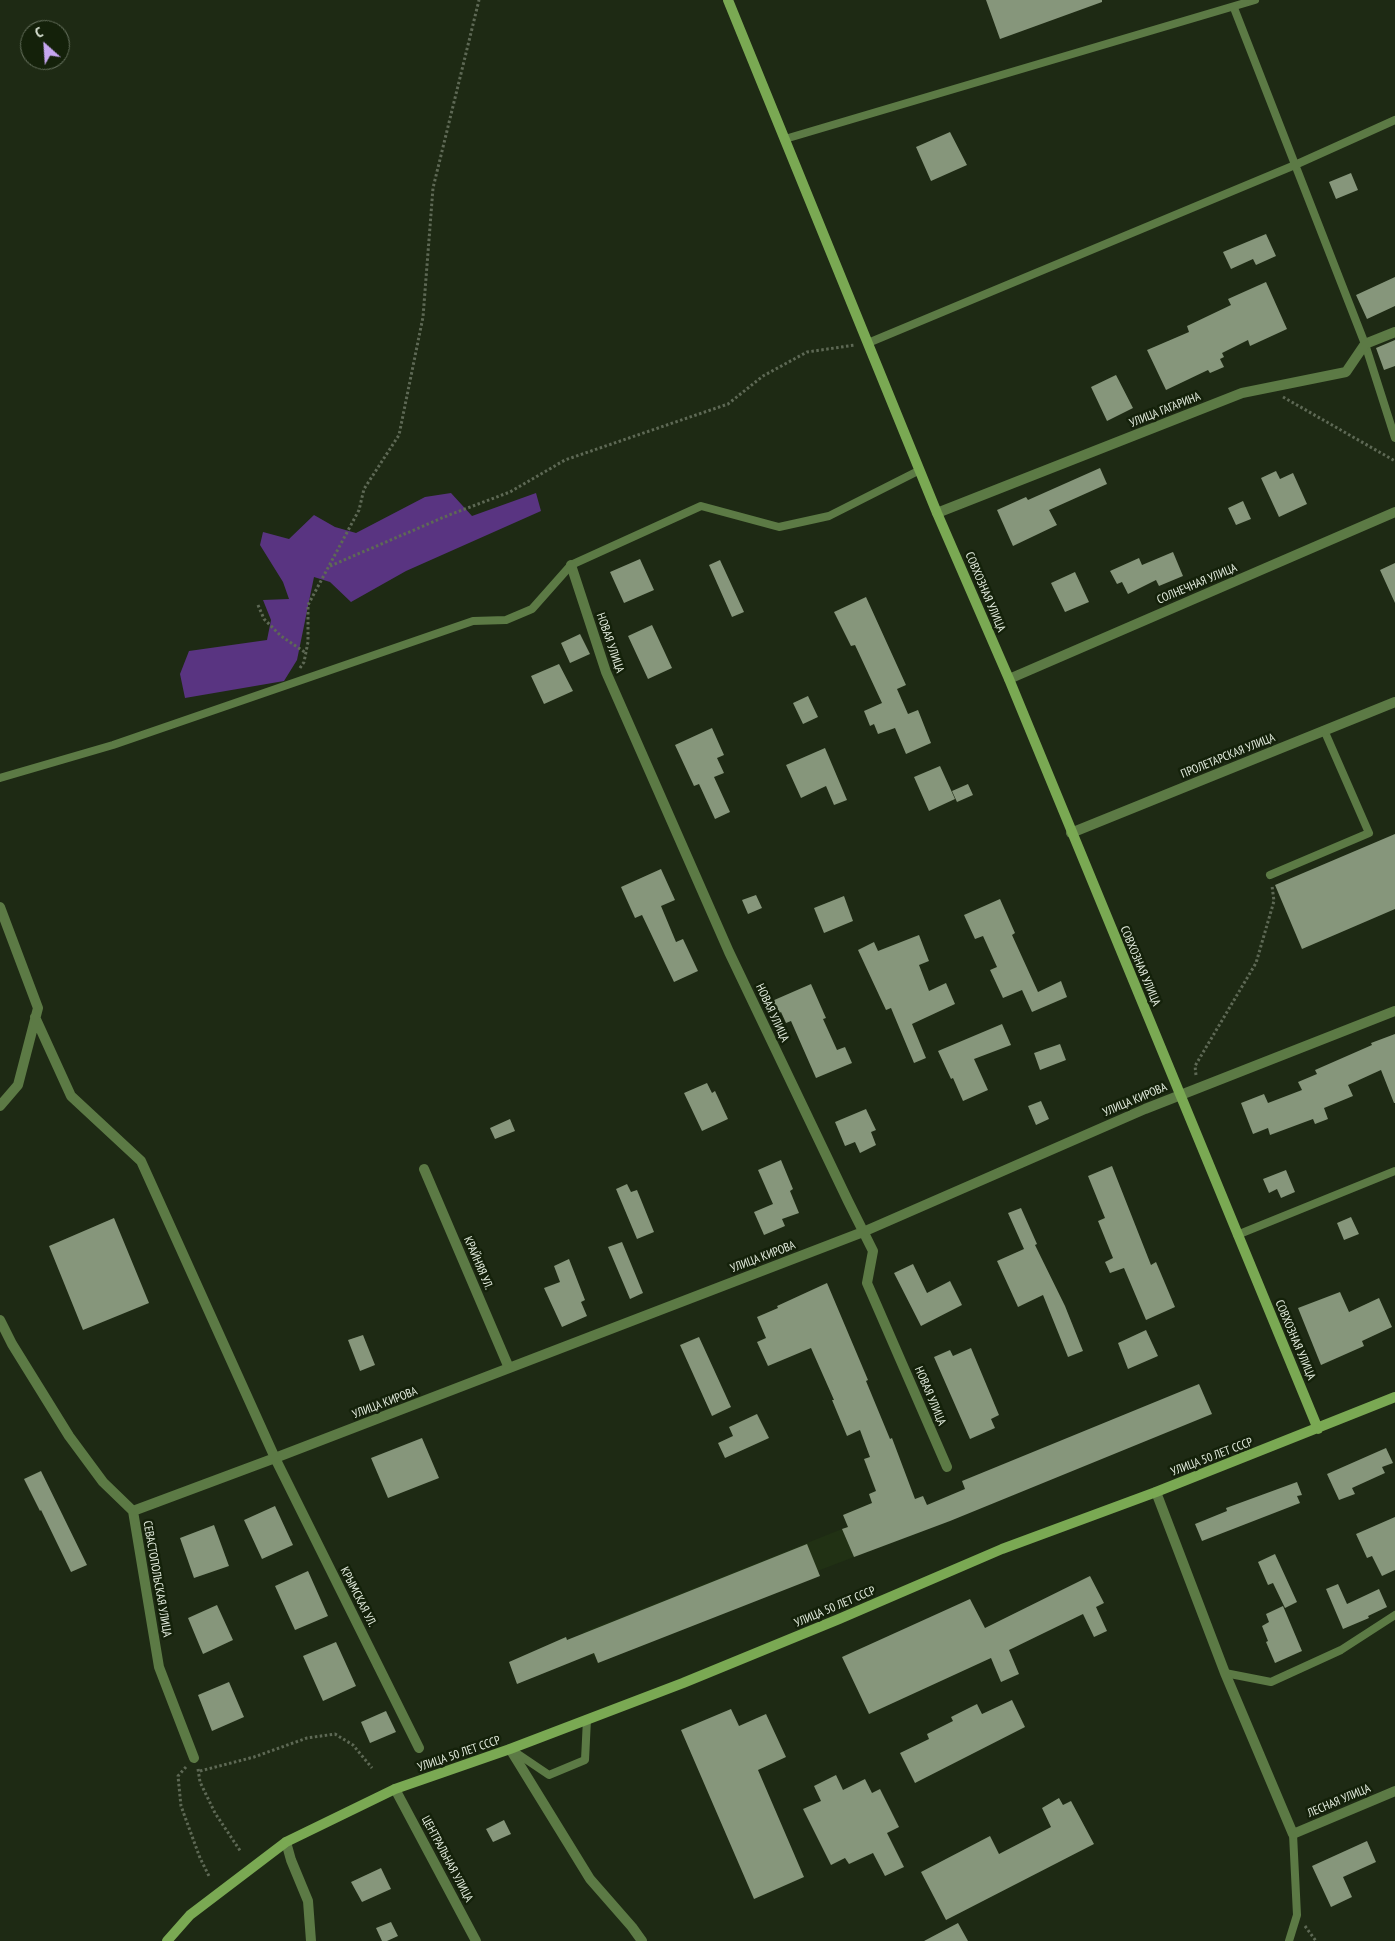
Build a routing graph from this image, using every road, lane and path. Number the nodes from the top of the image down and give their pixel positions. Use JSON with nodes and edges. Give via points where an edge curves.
{"nodes":[{"id":1,"x":479,"y":0,"type":"edge"},
{"id":2,"x":728,"y":0,"type":"edge"},
{"id":3,"x":1255,"y":0,"type":"edge"},
{"id":4,"x":1234,"y":8,"type":"junction"},
{"id":5,"x":1395,"y":120,"type":"edge"},
{"id":6,"x":784,"y":139,"type":"junction"},
{"id":7,"x":1295,"y":165,"type":"junction"},
{"id":8,"x":1395,"y":332,"type":"edge"},
{"id":9,"x":868,"y":343,"type":"junction"},
{"id":10,"x":1365,"y":344,"type":"junction"},
{"id":11,"x":1268,"y":388,"type":"junction"},
{"id":12,"x":1395,"y":438,"type":"edge"},
{"id":13,"x":1395,"y":461,"type":"edge"},
{"id":14,"x":920,"y":470,"type":"junction"},
{"id":15,"x":1395,"y":512,"type":"edge"},
{"id":16,"x":938,"y":513,"type":"junction"},
{"id":17,"x":571,"y":565,"type":"junction"},
{"id":18,"x":330,"y":566,"type":"junction"},
{"id":19,"x":258,"y":605,"type":"dead end"},
{"id":20,"x":306,"y":652,"type":"junction"},
{"id":21,"x":1009,"y":679,"type":"junction"},
{"id":22,"x":288,"y":684,"type":"junction"},
{"id":23,"x":1395,"y":702,"type":"edge"},
{"id":24,"x":1324,"y":730,"type":"junction"},
{"id":25,"x":0,"y":778,"type":"edge"},
{"id":26,"x":1071,"y":833,"type":"junction"},
{"id":27,"x":1270,"y":875,"type":"joint"},
{"id":28,"x":0,"y":907,"type":"edge"},
{"id":29,"x":1395,"y":1011,"type":"edge"},
{"id":30,"x":35,"y":1017,"type":"junction"},
{"id":31,"x":1197,"y":1088,"type":"junction"},
{"id":32,"x":1180,"y":1094,"type":"junction"},
{"id":33,"x":0,"y":1106,"type":"edge"},
{"id":34,"x":424,"y":1168,"type":"dead end"},
{"id":35,"x":1395,"y":1171,"type":"edge"},
{"id":36,"x":863,"y":1232,"type":"junction"},
{"id":37,"x":1238,"y":1235,"type":"junction"},
{"id":38,"x":0,"y":1320,"type":"edge"},
{"id":39,"x":509,"y":1368,"type":"junction"},
{"id":40,"x":1395,"y":1396,"type":"edge"},
{"id":41,"x":1318,"y":1429,"type":"junction"},
{"id":42,"x":275,"y":1458,"type":"junction"},
{"id":43,"x":947,"y":1467,"type":"dead end"},
{"id":44,"x":1156,"y":1492,"type":"junction"},
{"id":45,"x":133,"y":1511,"type":"junction"},
{"id":46,"x":1395,"y":1615,"type":"edge"},
{"id":47,"x":1225,"y":1673,"type":"junction"},
{"id":48,"x":587,"y":1720,"type":"junction"},
{"id":49,"x":419,"y":1748,"type":"dead end"},
{"id":50,"x":510,"y":1749,"type":"junction"},
{"id":51,"x":194,"y":1758,"type":"junction"},
{"id":52,"x":372,"y":1768,"type":"dead end"},
{"id":53,"x":199,"y":1771,"type":"junction"},
{"id":54,"x":395,"y":1789,"type":"junction"},
{"id":55,"x":1395,"y":1791,"type":"edge"},
{"id":56,"x":1293,"y":1834,"type":"junction"},
{"id":57,"x":286,"y":1842,"type":"junction"},
{"id":58,"x":241,"y":1852,"type":"dead end"},
{"id":59,"x":209,"y":1876,"type":"dead end"},
{"id":60,"x":166,"y":1941,"type":"edge"},
{"id":61,"x":311,"y":1941,"type":"edge"},
{"id":62,"x":476,"y":1941,"type":"edge"},
{"id":63,"x":642,"y":1941,"type":"edge"},
{"id":64,"x":1289,"y":1941,"type":"edge"}],
"edges":[{"from":1,"to":18,"type":"path","via":[[433,188],[423,317],[399,435],[364,489],[359,510]]},
{"from":2,"to":6,"type":"main road","name":"СОВХОЗНАЯ УЛИЦА"},
{"from":3,"to":4,"type":"lane"},
{"from":4,"to":6,"type":"lane"},
{"from":4,"to":7,"type":"lane"},
{"from":5,"to":7,"type":"lane"},
{"from":6,"to":9,"type":"main road","name":"СОВХОЗНАЯ УЛИЦА"},
{"from":7,"to":9,"type":"lane"},
{"from":7,"to":10,"type":"lane"},
{"from":8,"to":10,"type":"street"},
{"from":9,"to":14,"type":"main road","name":"СОВХОЗНАЯ УЛИЦА"},
{"from":9,"to":18,"type":"path","via":[[807,352],[763,376],[728,404],[566,460],[510,492]]},
{"from":10,"to":11,"type":"street","name":"УЛИЦА ГАГАРИНА","via":[[1346,372]]},
{"from":10,"to":12,"type":"lane"},
{"from":11,"to":13,"type":"path"},
{"from":11,"to":16,"type":"street","name":"УЛИЦА ГАГАРИНА","via":[[1242,393]]},
{"from":14,"to":16,"type":"main road","name":"СОВХОЗНАЯ УЛИЦА"},
{"from":14,"to":17,"type":"lane","via":[[828,516],[779,527],[701,506]]},
{"from":15,"to":21,"type":"street","name":"СОЛНЕЧНАЯ УЛИЦА"},
{"from":16,"to":21,"type":"main road","name":"СОВХОЗНАЯ УЛИЦА"},
{"from":17,"to":22,"type":"lane","via":[[532,609],[506,620],[473,621]]},
{"from":17,"to":36,"type":"street","name":"НОВАЯ УЛИЦА","via":[[606,672],[729,952]]},
{"from":18,"to":20,"type":"path","via":[[308,605]]},
{"from":19,"to":20,"type":"path","via":[[264,619],[281,636]]},
{"from":20,"to":22,"type":"path","via":[[304,662]]},
{"from":21,"to":26,"type":"main road","name":"СОВХОЗНАЯ УЛИЦА"},
{"from":22,"to":25,"type":"lane","via":[[113,745]]},
{"from":23,"to":24,"type":"street","name":"ПРОЛЕТАРСКАЯ УЛИЦА"},
{"from":24,"to":26,"type":"street","name":"ПРОЛЕТАРСКАЯ УЛИЦА"},
{"from":24,"to":27,"type":"lane","via":[[1369,833]]},
{"from":26,"to":32,"type":"main road","name":"СОВХОЗНАЯ УЛИЦА"},
{"from":27,"to":31,"type":"path","via":[[1274,901],[1256,964],[1195,1066]]},
{"from":28,"to":30,"type":"street","via":[[38,1008]]},
{"from":29,"to":31,"type":"street","name":"УЛИЦА КИРОВА"},
{"from":30,"to":33,"type":"street","via":[[18,1085]]},
{"from":30,"to":42,"type":"street","name":"КРЫМСКАЯ УЛ.","via":[[71,1096],[141,1161]]},
{"from":31,"to":32,"type":"street","name":"УЛИЦА КИРОВА"},
{"from":32,"to":36,"type":"street","name":"УЛИЦА КИРОВА"},
{"from":32,"to":37,"type":"main road","name":"СОВХОЗНАЯ УЛИЦА"},
{"from":34,"to":39,"type":"street","name":"КРАЙНЯЯ УЛ."},
{"from":35,"to":37,"type":"lane"},
{"from":36,"to":39,"type":"street","name":"УЛИЦА КИРОВА"},
{"from":36,"to":43,"type":"street","name":"НОВАЯ УЛИЦА","via":[[873,1251],[868,1282]]},
{"from":37,"to":41,"type":"main road","name":"СОВХОЗНАЯ УЛИЦА"},
{"from":38,"to":45,"type":"street","name":"СЕВАСТОПОЛЬСКАЯ УЛИЦА","via":[[70,1436],[103,1482]]},
{"from":39,"to":42,"type":"street","name":"УЛИЦА КИРОВА"},
{"from":40,"to":41,"type":"main road","name":"УЛИЦА 50 ЛЕТ СССР"},
{"from":41,"to":44,"type":"main road","name":"УЛИЦА 50 ЛЕТ СССР"},
{"from":42,"to":45,"type":"street","name":"УЛИЦА КИРОВА"},
{"from":42,"to":49,"type":"street","name":"КРЫМСКАЯ УЛ."},
{"from":44,"to":47,"type":"street"},
{"from":44,"to":48,"type":"main road","name":"УЛИЦА 50 ЛЕТ СССР","via":[[1002,1549],[840,1619]]},
{"from":45,"to":51,"type":"street","name":"СЕВАСТОПОЛЬСКАЯ УЛИЦА","via":[[159,1667]]},
{"from":46,"to":47,"type":"lane","via":[[1341,1650],[1271,1682]]},
{"from":47,"to":56,"type":"street"},
{"from":48,"to":50,"type":"main road","name":"УЛИЦА 50 ЛЕТ СССР"},
{"from":48,"to":50,"type":"lane","via":[[585,1760],[549,1775]]},
{"from":50,"to":54,"type":"main road","name":"УЛИЦА 50 ЛЕТ СССР"},
{"from":50,"to":63,"type":"street","via":[[590,1879]]},
{"from":51,"to":53,"type":"path"},
{"from":51,"to":59,"type":"path","via":[[178,1776],[181,1806]]},
{"from":52,"to":53,"type":"path","via":[[353,1745],[335,1734],[307,1738],[254,1757]]},
{"from":53,"to":58,"type":"path","via":[[200,1782],[214,1813]]},
{"from":54,"to":57,"type":"main road","name":"УЛИЦА 50 ЛЕТ СССР"},
{"from":54,"to":62,"type":"street","name":"ЦЕНТРАЛЬНАЯ УЛИЦА"},
{"from":55,"to":56,"type":"street","name":"ЛЕСНАЯ УЛИЦА"},
{"from":56,"to":64,"type":"lane","via":[[1297,1915]]},
{"from":57,"to":60,"type":"main road","name":"УЛИЦА 50 ЛЕТ СССР","via":[[190,1915]]},
{"from":57,"to":61,"type":"street","via":[[308,1902]]}]}
